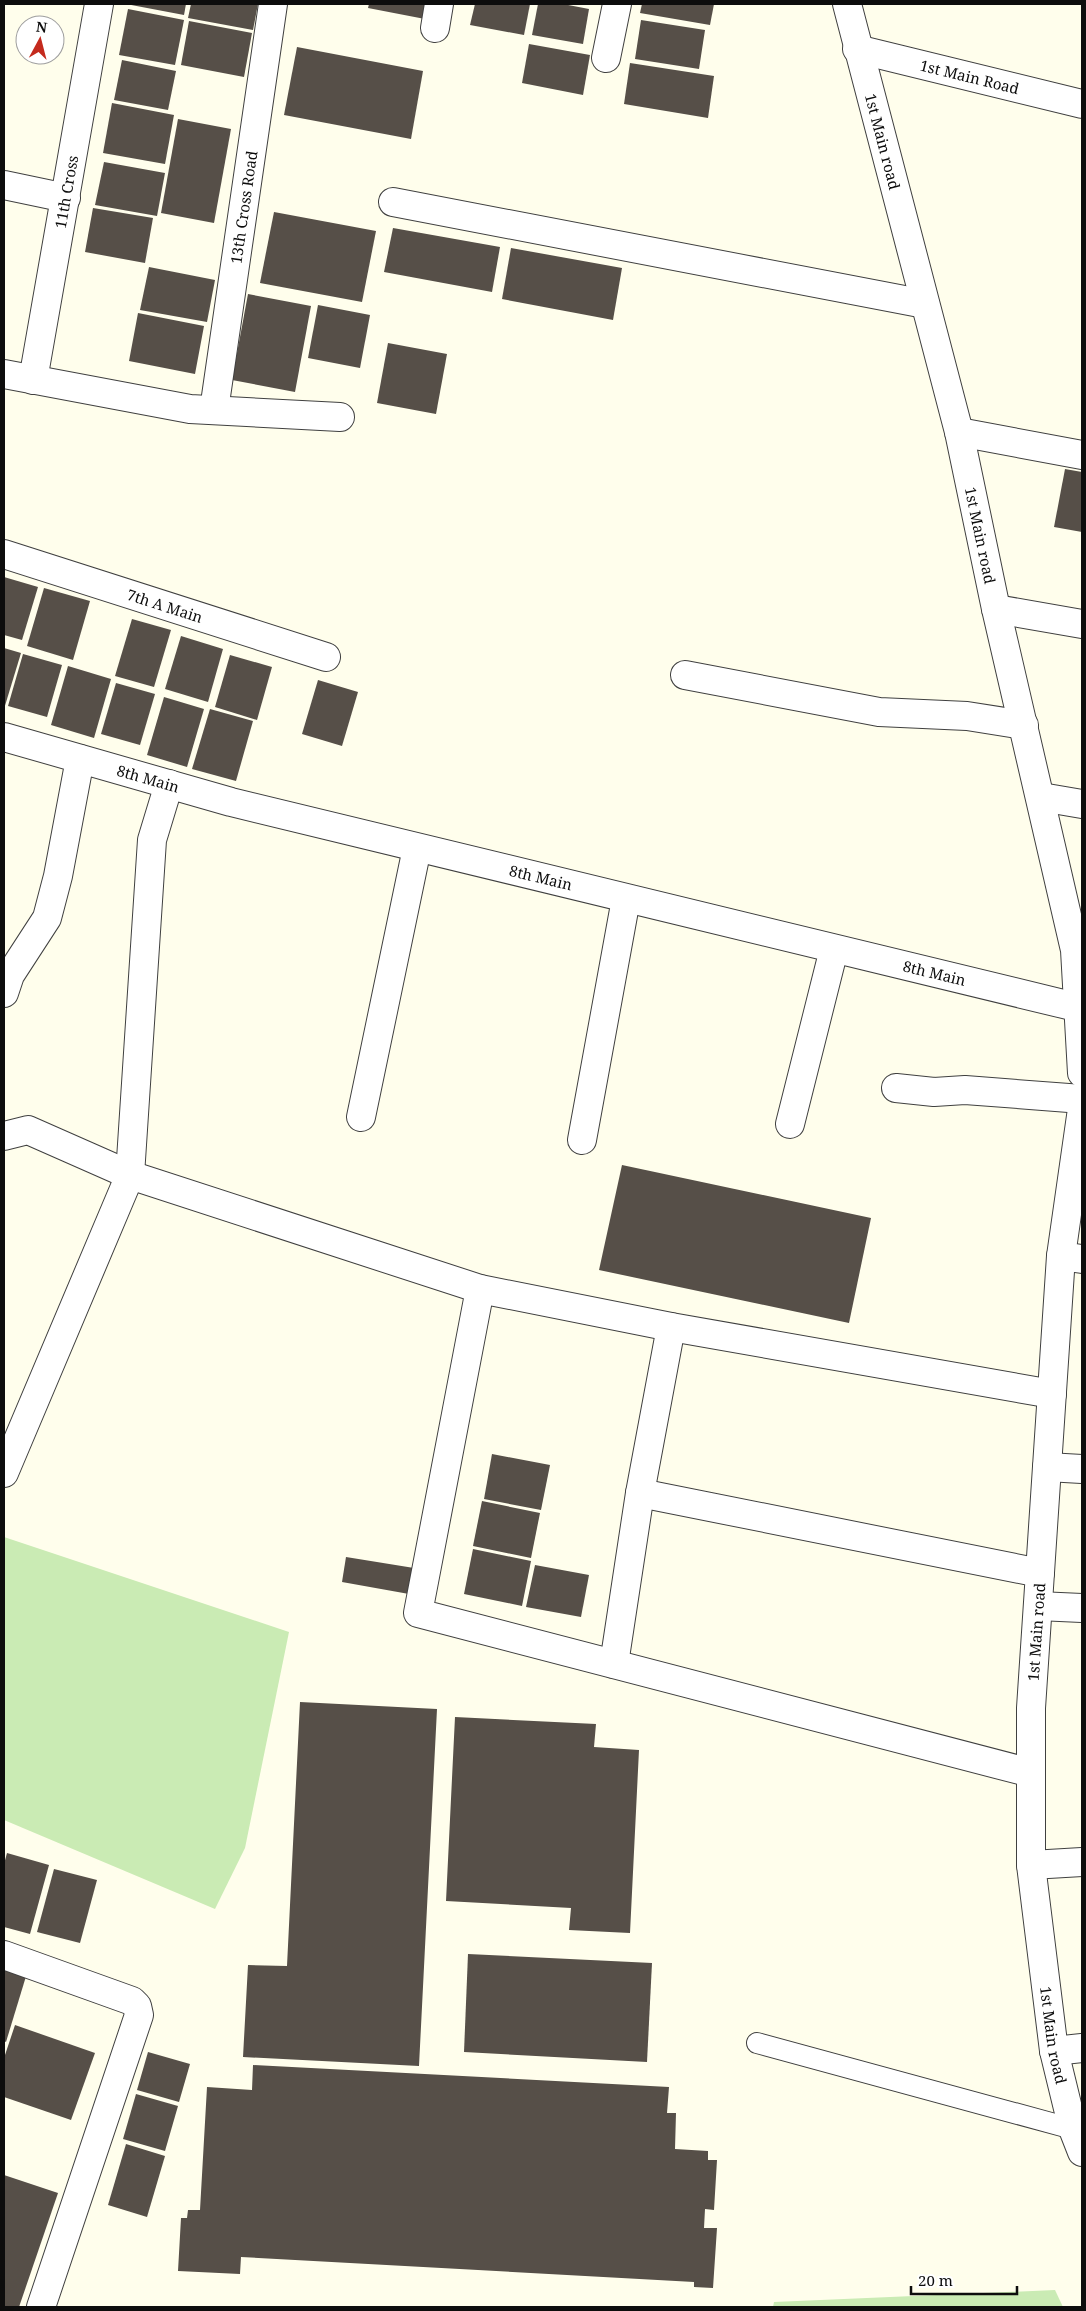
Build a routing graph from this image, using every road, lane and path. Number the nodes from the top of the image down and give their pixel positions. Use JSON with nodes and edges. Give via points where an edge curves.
{"nodes":[{"id":1,"x":99,"y":4,"type":"edge"},
{"id":2,"x":272,"y":4,"type":"edge"},
{"id":3,"x":617,"y":4,"type":"edge"},
{"id":4,"x":847,"y":4,"type":"edge"},
{"id":5,"x":857,"y":49,"type":"junction"},
{"id":6,"x":606,"y":58,"type":"dead end"},
{"id":7,"x":1082,"y":104,"type":"edge"},
{"id":8,"x":4,"y":186,"type":"edge"},
{"id":9,"x":66,"y":198,"type":"junction"},
{"id":10,"x":392,"y":202,"type":"dead end"},
{"id":11,"x":925,"y":304,"type":"junction"},
{"id":12,"x":4,"y":374,"type":"edge"},
{"id":13,"x":33,"y":380,"type":"junction"},
{"id":14,"x":214,"y":410,"type":"junction"},
{"id":15,"x":340,"y":417,"type":"dead end"},
{"id":16,"x":959,"y":432,"type":"junction"},
{"id":17,"x":1082,"y":454,"type":"edge"},
{"id":18,"x":4,"y":554,"type":"edge"},
{"id":19,"x":996,"y":609,"type":"junction"},
{"id":20,"x":1082,"y":624,"type":"edge"},
{"id":21,"x":326,"y":656,"type":"dead end"},
{"id":22,"x":685,"y":675,"type":"dead end"},
{"id":23,"x":1024,"y":725,"type":"junction"},
{"id":24,"x":4,"y":737,"type":"edge"},
{"id":25,"x":80,"y":759,"type":"junction"},
{"id":26,"x":169,"y":784,"type":"junction"},
{"id":27,"x":1041,"y":797,"type":"junction"},
{"id":28,"x":1082,"y":804,"type":"edge"},
{"id":29,"x":418,"y":848,"type":"junction"},
{"id":30,"x":626,"y":899,"type":"junction"},
{"id":31,"x":834,"y":949,"type":"junction"},
{"id":32,"x":1079,"y":950,"type":"edge"},
{"id":33,"x":4,"y":992,"type":"edge"},
{"id":34,"x":1080,"y":1008,"type":"junction"},
{"id":35,"x":1082,"y":1062,"type":"edge"},
{"id":36,"x":896,"y":1088,"type":"dead end"},
{"id":37,"x":1082,"y":1099,"type":"edge"},
{"id":38,"x":1082,"y":1109,"type":"edge"},
{"id":39,"x":4,"y":1114,"type":"edge"},
{"id":40,"x":361,"y":1117,"type":"dead end"},
{"id":41,"x":790,"y":1124,"type":"dead end"},
{"id":42,"x":16,"y":1133,"type":"edge"},
{"id":43,"x":582,"y":1140,"type":"dead end"},
{"id":44,"x":130,"y":1175,"type":"junction"},
{"id":45,"x":1072,"y":1258,"type":"edge"},
{"id":46,"x":480,"y":1289,"type":"junction"},
{"id":47,"x":671,"y":1327,"type":"junction"},
{"id":48,"x":1052,"y":1394,"type":"junction"},
{"id":49,"x":1047,"y":1467,"type":"junction"},
{"id":50,"x":1082,"y":1469,"type":"edge"},
{"id":51,"x":4,"y":1473,"type":"edge"},
{"id":52,"x":640,"y":1493,"type":"junction"},
{"id":53,"x":1040,"y":1574,"type":"junction"},
{"id":54,"x":1038,"y":1606,"type":"junction"},
{"id":55,"x":1082,"y":1608,"type":"edge"},
{"id":56,"x":614,"y":1664,"type":"junction"},
{"id":57,"x":1030,"y":1772,"type":"junction"},
{"id":58,"x":1082,"y":1862,"type":"edge"},
{"id":59,"x":1031,"y":1865,"type":"junction"},
{"id":60,"x":4,"y":1955,"type":"edge"},
{"id":61,"x":757,"y":2043,"type":"dead end"},
{"id":62,"x":1082,"y":2048,"type":"edge"},
{"id":63,"x":1054,"y":2051,"type":"junction"},
{"id":64,"x":1078,"y":2140,"type":"edge"},
{"id":65,"x":41,"y":2307,"type":"edge"}],
"edges":[{"from":1,"to":9,"type":"street","name":"11th Cross"},
{"from":2,"to":14,"type":"street","name":"13th Cross Road"},
{"from":3,"to":6,"type":"street"},
{"from":4,"to":5,"type":"street","name":"1st Main road"},
{"from":5,"to":7,"type":"street","name":"1st Main Road"},
{"from":5,"to":11,"type":"street","name":"1st Main road"},
{"from":8,"to":9,"type":"street"},
{"from":9,"to":13,"type":"street","name":"11th Cross"},
{"from":10,"to":11,"type":"street"},
{"from":11,"to":16,"type":"street","name":"1st Main road"},
{"from":12,"to":13,"type":"street"},
{"from":13,"to":14,"type":"street","via":[[190,409]]},
{"from":14,"to":15,"type":"street"},
{"from":16,"to":17,"type":"street"},
{"from":16,"to":19,"type":"street","name":"1st Main road"},
{"from":18,"to":21,"type":"street","name":"7th A Main"},
{"from":19,"to":20,"type":"street"},
{"from":19,"to":23,"type":"street","name":"1st Main road"},
{"from":22,"to":23,"type":"street","via":[[879,712],[967,716]]},
{"from":23,"to":27,"type":"street","name":"1st Main road"},
{"from":24,"to":25,"type":"street","name":"8th Main"},
{"from":25,"to":26,"type":"street","name":"8th Main"},
{"from":25,"to":33,"type":"street","via":[[47,918],[10,975]]},
{"from":26,"to":29,"type":"street","name":"8th Main"},
{"from":26,"to":44,"type":"street","via":[[152,840]]},
{"from":27,"to":28,"type":"street"},
{"from":27,"to":32,"type":"street","name":"1st Main road"},
{"from":29,"to":30,"type":"street","name":"8th Main"},
{"from":29,"to":40,"type":"street"},
{"from":30,"to":31,"type":"street","name":"8th Main"},
{"from":30,"to":43,"type":"street"},
{"from":31,"to":34,"type":"street","name":"8th Main"},
{"from":31,"to":41,"type":"street"},
{"from":32,"to":34,"type":"street","name":"1st Main road"},
{"from":34,"to":35,"type":"street","name":"1st Main road"},
{"from":36,"to":37,"type":"street"},
{"from":38,"to":45,"type":"street","name":"1st Main road"},
{"from":39,"to":42,"type":"street"},
{"from":42,"to":44,"type":"street"},
{"from":44,"to":46,"type":"street"},
{"from":44,"to":51,"type":"street"},
{"from":45,"to":48,"type":"street","name":"1st Main road"},
{"from":46,"to":47,"type":"street"},
{"from":46,"to":56,"type":"street","via":[[418,1613]]},
{"from":47,"to":48,"type":"street"},
{"from":47,"to":52,"type":"street"},
{"from":48,"to":49,"type":"street","name":"1st Main road"},
{"from":49,"to":50,"type":"street"},
{"from":49,"to":53,"type":"street","name":"1st Main road"},
{"from":52,"to":53,"type":"street"},
{"from":52,"to":56,"type":"street"},
{"from":53,"to":54,"type":"street","name":"1st Main road"},
{"from":54,"to":55,"type":"street"},
{"from":54,"to":57,"type":"street","name":"1st Main road"},
{"from":56,"to":57,"type":"street"},
{"from":57,"to":59,"type":"street","name":"1st Main road"},
{"from":58,"to":59,"type":"street"},
{"from":59,"to":63,"type":"street","name":"1st Main road"},
{"from":60,"to":65,"type":"street","via":[[132,2000],[139,2015]]},
{"from":61,"to":64,"type":"lane"},
{"from":62,"to":63,"type":"street"},
{"from":63,"to":64,"type":"street","name":"1st Main road"}]}
